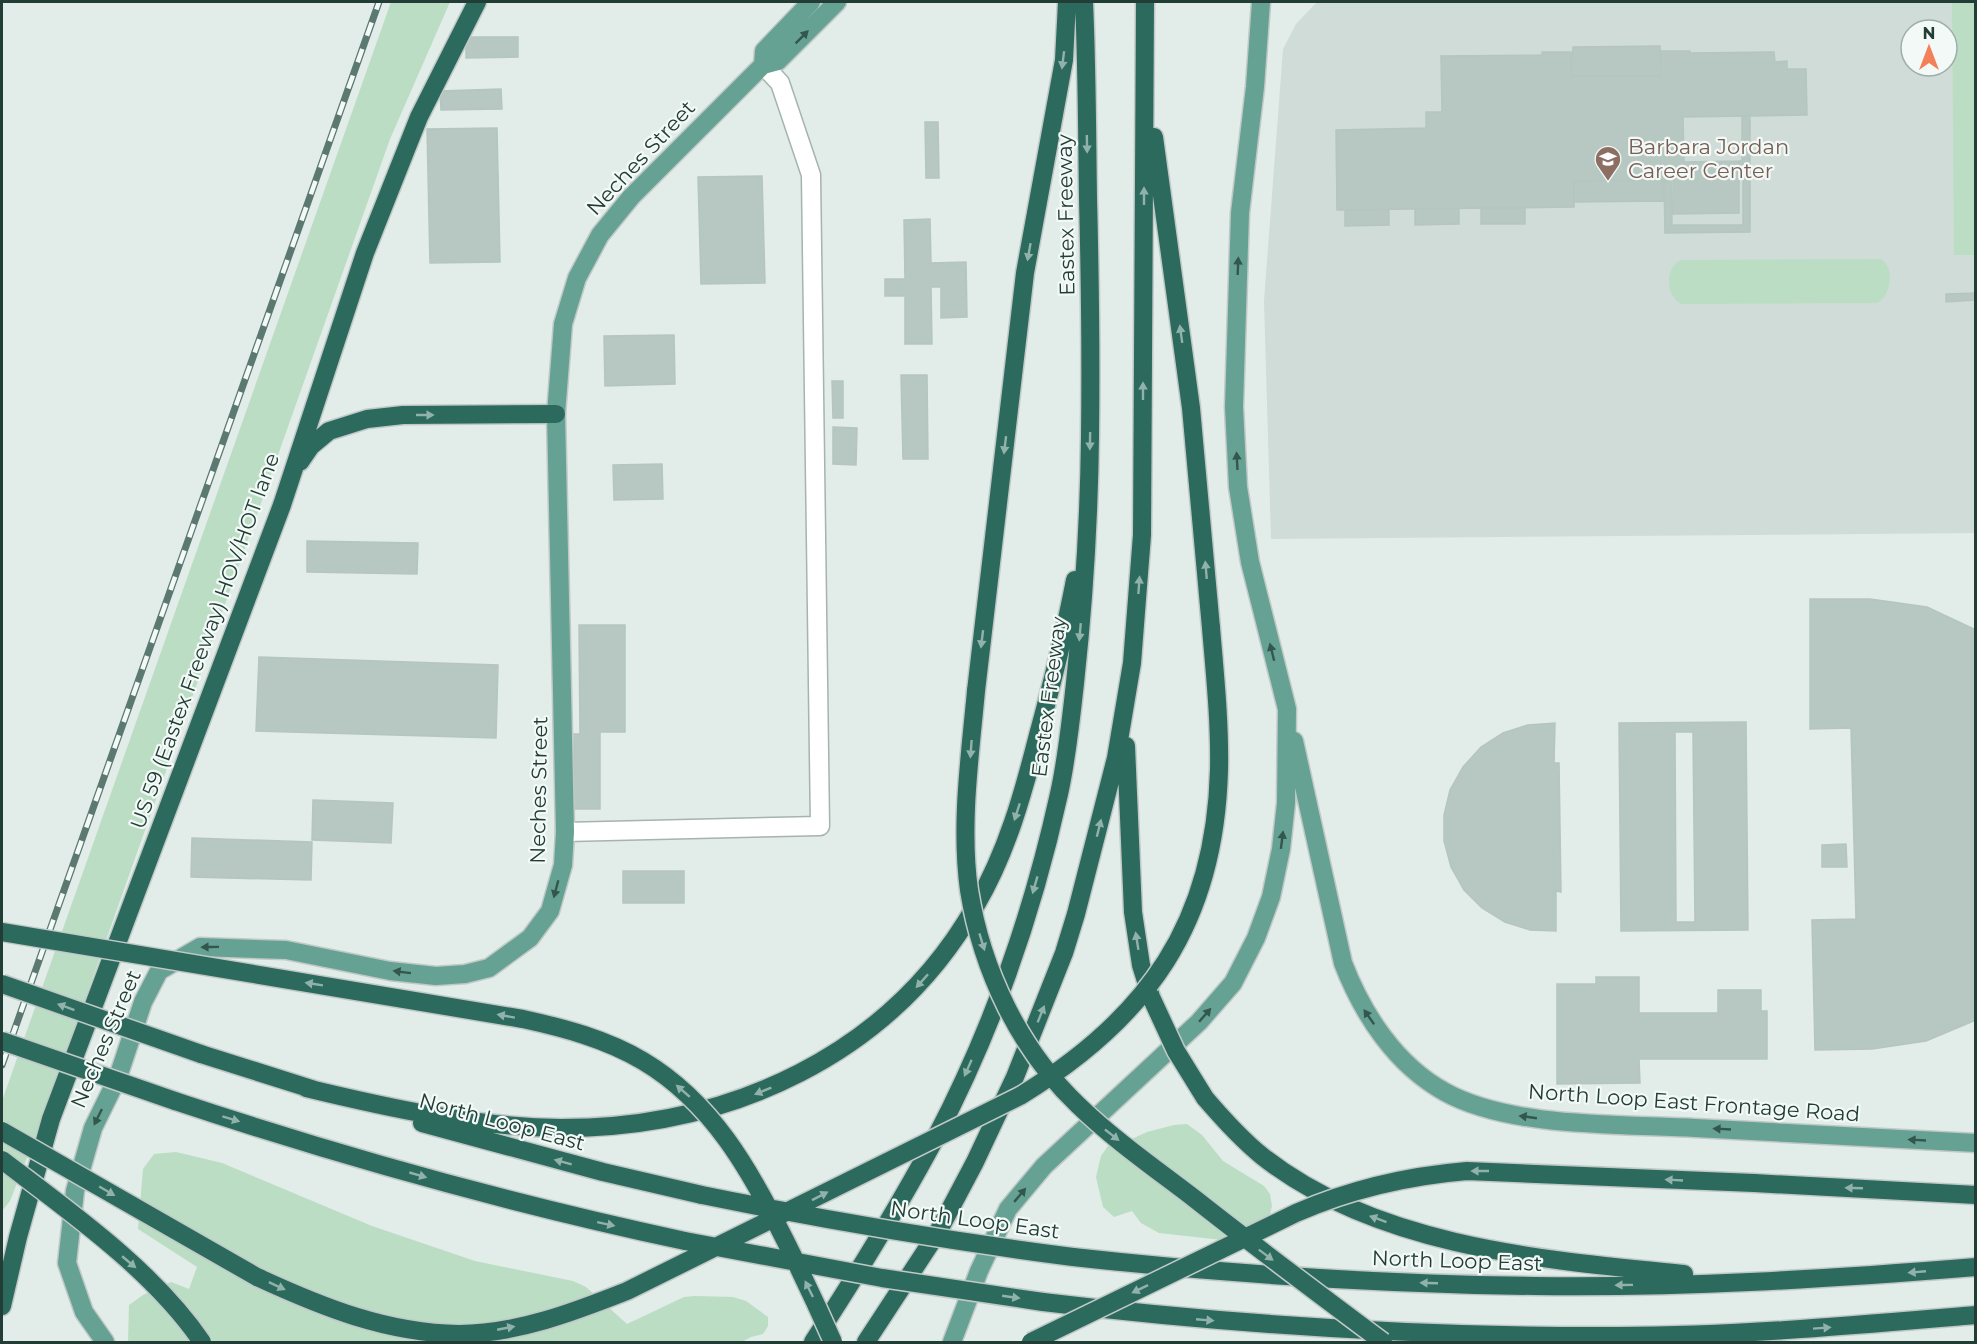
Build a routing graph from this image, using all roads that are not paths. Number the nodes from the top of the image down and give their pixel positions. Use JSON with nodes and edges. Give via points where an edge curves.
{"nodes":[{"id":1,"x":477,"y":2,"type":"edge"},
{"id":2,"x":811,"y":2,"type":"edge"},
{"id":3,"x":837,"y":2,"type":"edge"},
{"id":4,"x":1067,"y":2,"type":"edge"},
{"id":5,"x":1084,"y":2,"type":"edge"},
{"id":6,"x":1145,"y":2,"type":"edge"},
{"id":7,"x":1261,"y":2,"type":"edge"},
{"id":8,"x":801,"y":8,"type":"edge"},
{"id":9,"x":763,"y":65,"type":"junction"},
{"id":10,"x":1144,"y":67,"type":"junction"},
{"id":11,"x":556,"y":414,"type":"junction"},
{"id":12,"x":292,"y":473,"type":"junction"},
{"id":13,"x":1089,"y":510,"type":"junction"},
{"id":14,"x":1126,"y":706,"type":"junction"},
{"id":15,"x":1287,"y":709,"type":"junction"},
{"id":16,"x":565,"y":832,"type":"junction"},
{"id":17,"x":2,"y":932,"type":"edge"},
{"id":18,"x":2,"y":984,"type":"edge"},
{"id":19,"x":2,"y":1041,"type":"edge"},
{"id":20,"x":306,"y":1088,"type":"junction"},
{"id":21,"x":2,"y":1131,"type":"edge"},
{"id":22,"x":1976,"y":1143,"type":"edge"},
{"id":23,"x":2,"y":1160,"type":"edge"},
{"id":24,"x":1976,"y":1196,"type":"edge"},
{"id":25,"x":1976,"y":1267,"type":"edge"},
{"id":26,"x":1788,"y":1281,"type":"junction"},
{"id":27,"x":2,"y":1306,"type":"edge"},
{"id":28,"x":1976,"y":1315,"type":"edge"},
{"id":29,"x":1764,"y":1332,"type":"junction"},
{"id":30,"x":105,"y":1342,"type":"edge"},
{"id":31,"x":202,"y":1342,"type":"edge"},
{"id":32,"x":813,"y":1342,"type":"edge"},
{"id":33,"x":834,"y":1342,"type":"edge"},
{"id":34,"x":866,"y":1342,"type":"edge"},
{"id":35,"x":952,"y":1342,"type":"edge"},
{"id":36,"x":1031,"y":1342,"type":"edge"},
{"id":37,"x":1383,"y":1342,"type":"edge"},
{"id":38,"x":1702,"y":1342,"type":"edge"}],
"edges":[{"from":1,"to":12,"type":"highway","name":"US 59 (Eastex Freeway) HOV/HOT lane","via":[[414,127],[365,253]]},
{"from":2,"to":8,"type":"main road","name":"Neches Street"},
{"from":9,"to":3,"type":"main road","name":"Neches Street","one_way":true,"via":[[778,61]]},
{"from":4,"to":37,"type":"highway","one_way":true,"bridge":true,"via":[[1064,60],[1025,273],[976,691],[967,861],[980,938],[997,988],[1022,1037],[1057,1084],[1104,1128]]},
{"from":5,"to":13,"type":"highway","name":"Eastex Freeway","one_way":true,"via":[[1091,367]]},
{"from":6,"to":10,"type":"highway"},
{"from":15,"to":7,"type":"main road","one_way":true,"via":[[1250,562],[1238,487],[1234,407],[1240,213]]},
{"from":8,"to":9,"type":"main road","name":"Neches Street","via":[[764,51]]},
{"from":9,"to":11,"type":"main road","name":"Neches Street","via":[[631,197],[600,235],[576,278],[563,324]]},
{"from":9,"to":16,"type":"street","via":[[780,83],[811,175],[820,826]]},
{"from":14,"to":10,"type":"highway","one_way":true,"via":[[1142,535]]},
{"from":21,"to":10,"type":"highway","one_way":true,"bridge":true,"via":[[257,1277],[320,1305],[397,1328],[461,1334],[563,1314],[627,1291],[1020,1096],[1076,1059],[1130,1008],[1178,943],[1206,870],[1219,769],[1191,408]]},
{"from":12,"to":11,"type":"highway","one_way":true,"via":[[329,431],[353,422],[403,415]]},
{"from":11,"to":16,"type":"main road","name":"Neches Street"},
{"from":12,"to":27,"type":"highway","name":"US 59 (Eastex Freeway) HOV/HOT lane","via":[[51,1119]]},
{"from":13,"to":20,"type":"highway","one_way":true,"via":[[1047,701],[1019,807],[997,864],[948,950],[895,1009],[864,1035],[799,1074],[757,1093],[712,1108],[639,1122],[526,1127],[414,1111]]},
{"from":13,"to":32,"type":"highway","name":"Eastex Freeway","one_way":true,"via":[[1067,750],[1052,825],[1019,941],[985,1030],[937,1135]]},
{"from":26,"to":14,"type":"highway","one_way":true,"bridge":true,"via":[[1567,1261],[1414,1231],[1317,1192],[1245,1142],[1205,1098],[1176,1052],[1141,965],[1133,912]]},
{"from":34,"to":14,"type":"highway","one_way":true,"via":[[947,1215],[1032,1037],[1076,914]]},
{"from":22,"to":15,"type":"main road","name":"North Loop East Frontage Road","one_way":true,"via":[[1562,1121],[1492,1110],[1432,1084],[1409,1066],[1384,1037],[1364,1011],[1351,984],[1343,963]]},
{"from":35,"to":15,"type":"main road","one_way":true,"via":[[1008,1209],[1044,1166],[1199,1022],[1233,983],[1271,897],[1281,849],[1286,803]]},
{"from":16,"to":30,"type":"main road","name":"Neches Street","one_way":true,"via":[[563,866],[550,911],[530,938],[489,968],[436,976],[286,950],[200,947],[159,971],[142,1002],[118,1077],[93,1128],[75,1191],[68,1263],[84,1312]]},
{"from":33,"to":17,"type":"highway","one_way":true,"bridge":true,"via":[[773,1216],[726,1136],[674,1083],[628,1053],[586,1036],[523,1019]]},
{"from":20,"to":18,"type":"highway","name":"North Loop East","one_way":true,"bridge":true},
{"from":19,"to":29,"type":"highway","one_way":true,"bridge":true,"via":[[175,1101],[486,1194],[685,1241],[871,1276],[1043,1302],[1270,1325],[1475,1335]]},
{"from":26,"to":20,"type":"highway","name":"North Loop East","one_way":true,"bridge":true,"via":[[1596,1286],[1473,1284],[1271,1275],[1073,1257],[908,1234],[702,1195],[498,1145]]},
{"from":23,"to":31,"type":"highway","one_way":true,"bridge":true,"via":[[138,1269],[181,1313]]},
{"from":24,"to":36,"type":"highway","one_way":true,"bridge":true,"via":[[1467,1171],[1436,1174],[1377,1185],[1323,1201]]},
{"from":25,"to":26,"type":"highway","name":"North Loop East","one_way":true},
{"from":29,"to":28,"type":"highway","one_way":true},
{"from":29,"to":38,"type":"highway"}]}
